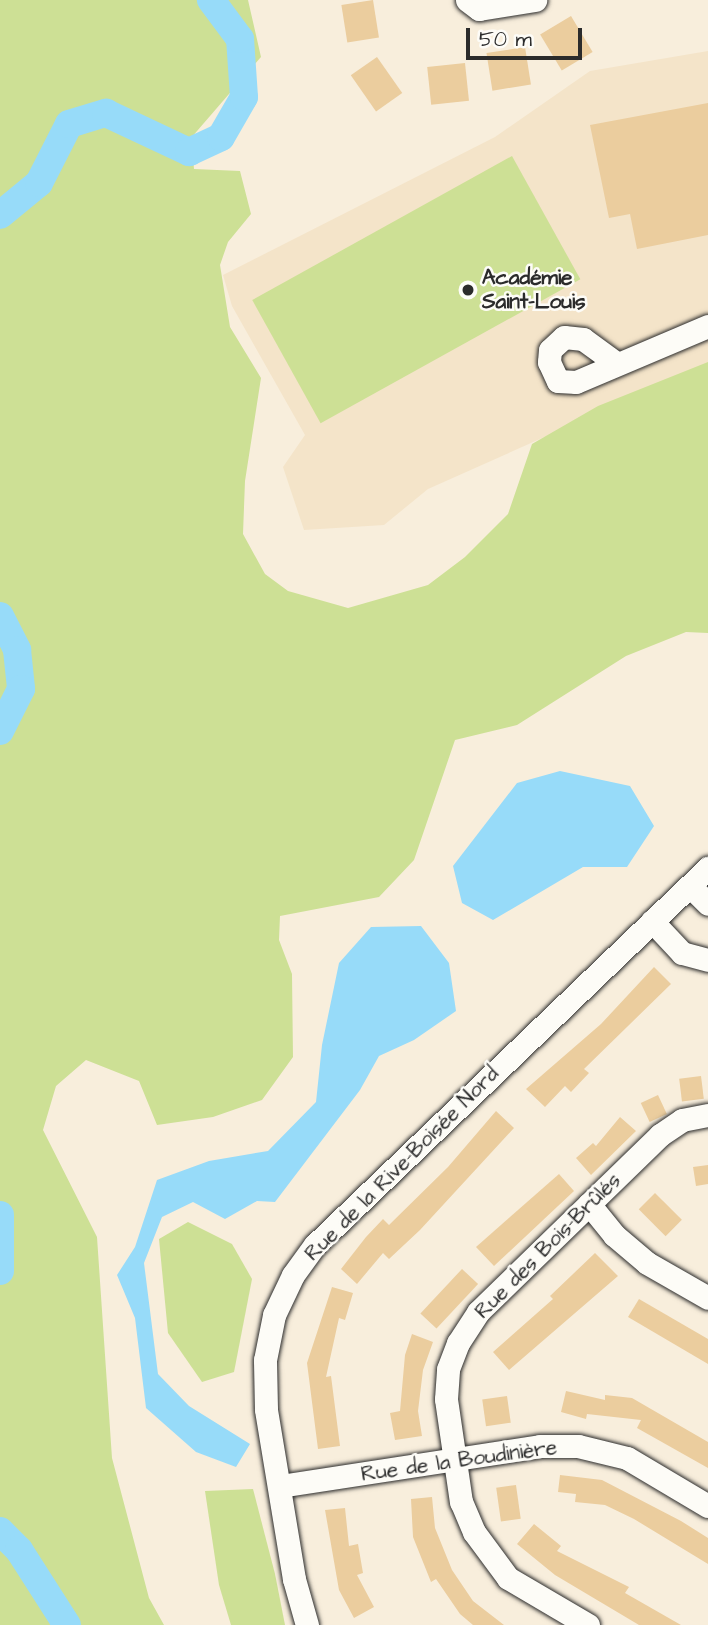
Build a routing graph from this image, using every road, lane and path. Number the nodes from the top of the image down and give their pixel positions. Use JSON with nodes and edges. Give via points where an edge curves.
{"nodes":[{"id":1,"x":467,"y":0,"type":"edge"},
{"id":2,"x":535,"y":0,"type":"edge"},
{"id":3,"x":708,"y":326,"type":"edge"},
{"id":4,"x":617,"y":363,"type":"dead end"},
{"id":5,"x":708,"y":868,"type":"edge"},
{"id":6,"x":690,"y":886,"type":"junction"},
{"id":7,"x":708,"y":904,"type":"edge"},
{"id":8,"x":652,"y":921,"type":"junction"},
{"id":9,"x":708,"y":960,"type":"edge"},
{"id":10,"x":708,"y":1115,"type":"edge"},
{"id":11,"x":589,"y":1204,"type":"junction"},
{"id":12,"x":708,"y":1298,"type":"edge"},
{"id":13,"x":456,"y":1460,"type":"junction"},
{"id":14,"x":280,"y":1486,"type":"junction"},
{"id":15,"x":708,"y":1506,"type":"edge"},
{"id":16,"x":307,"y":1625,"type":"edge"},
{"id":17,"x":589,"y":1625,"type":"edge"}],
"edges":[{"from":1,"to":2,"type":"street","via":[[479,9]]},
{"from":3,"to":4,"type":"street"},
{"from":5,"to":6,"type":"street","name":"Rue de la Rive-Boisée Nord"},
{"from":6,"to":7,"type":"street"},
{"from":6,"to":8,"type":"street","name":"Rue de la Rive-Boisée Nord"},
{"from":8,"to":9,"type":"street","via":[[682,953]]},
{"from":8,"to":14,"type":"street","name":"Rue de la Rive-Boisée Nord","via":[[315,1245],[293,1275],[274,1315],[265,1360],[266,1409]]},
{"from":10,"to":11,"type":"street","name":"Rue des Bois-Brûlés","via":[[682,1120],[660,1135]]},
{"from":11,"to":12,"type":"street","via":[[614,1235],[647,1263]]},
{"from":11,"to":13,"type":"street","name":"Rue des Bois-Brûlés","via":[[478,1312],[458,1343],[448,1369],[446,1399]]},
{"from":13,"to":14,"type":"street","name":"Rue de la Boudinière"},
{"from":13,"to":15,"type":"street","name":"Rue de la Boudinière","via":[[540,1446],[601,1450],[626,1458]]},
{"from":13,"to":17,"type":"street","name":"Rue des Bois-Brûlés","via":[[461,1502],[489,1557],[508,1578]]},
{"from":14,"to":16,"type":"street","name":"Rue de la Rive-Boisée Nord","via":[[294,1578]]}]}
